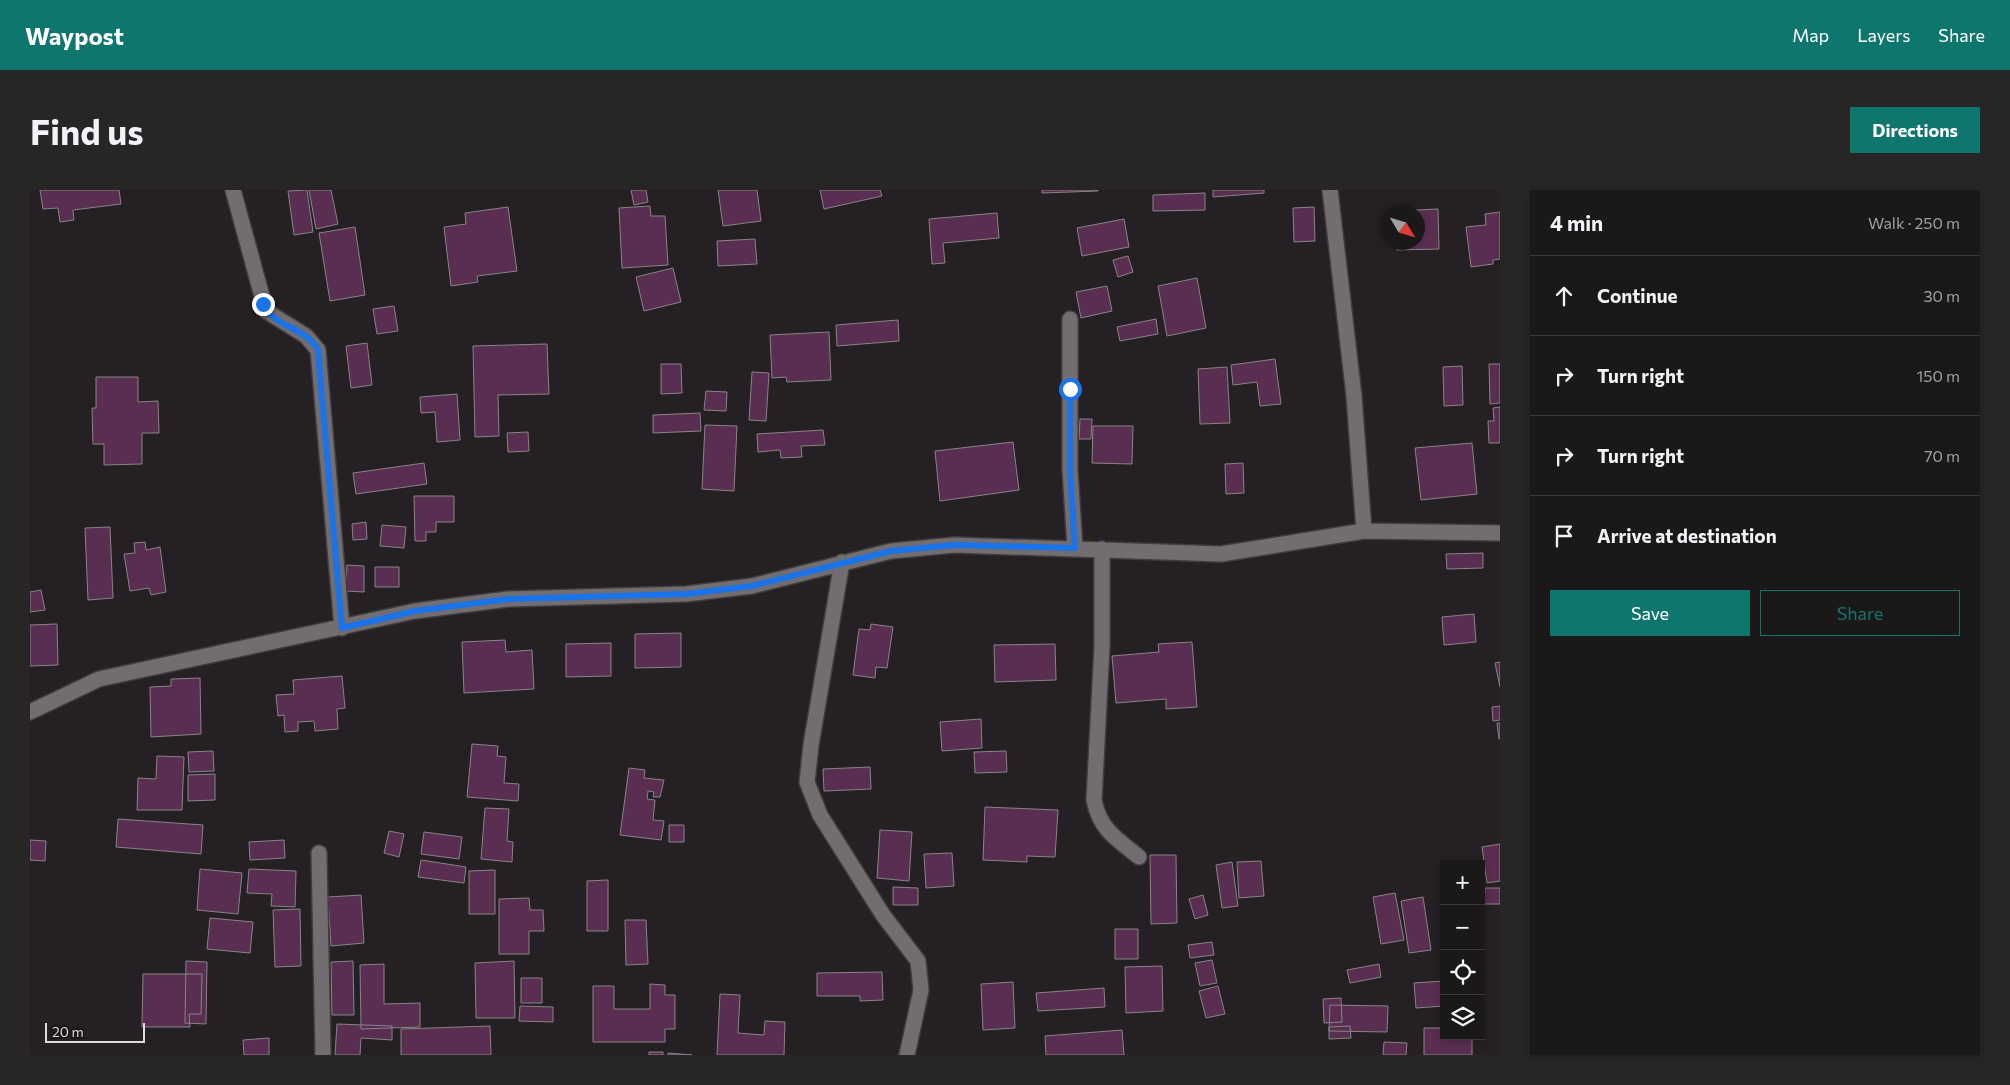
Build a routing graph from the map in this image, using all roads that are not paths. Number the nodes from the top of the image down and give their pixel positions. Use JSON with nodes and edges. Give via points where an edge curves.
{"nodes":[{"id":1,"x":233,"y":190,"type":"edge"},
{"id":2,"x":1330,"y":190,"type":"edge"},
{"id":3,"x":1070,"y":319,"type":"dead end"},
{"id":4,"x":1364,"y":531,"type":"junction"},
{"id":5,"x":1500,"y":533,"type":"edge"},
{"id":6,"x":1075,"y":548,"type":"junction"},
{"id":7,"x":1102,"y":549,"type":"junction"},
{"id":8,"x":842,"y":562,"type":"junction"},
{"id":9,"x":342,"y":628,"type":"junction"},
{"id":10,"x":30,"y":712,"type":"edge"},
{"id":11,"x":319,"y":853,"type":"dead end"},
{"id":12,"x":1139,"y":857,"type":"dead end"},
{"id":13,"x":323,"y":1055,"type":"edge"},
{"id":14,"x":907,"y":1055,"type":"edge"}],
"edges":[{"from":1,"to":9,"type":"street","via":[[266,311],[306,336],[318,350]]},
{"from":2,"to":4,"type":"street","via":[[1354,396]]},
{"from":3,"to":6,"type":"street","via":[[1070,470]]},
{"from":4,"to":5,"type":"street"},
{"from":4,"to":7,"type":"street","via":[[1221,554]]},
{"from":6,"to":7,"type":"street"},
{"from":6,"to":8,"type":"street","via":[[954,545],[891,551]]},
{"from":7,"to":12,"type":"street","via":[[1102,646],[1094,800],[1097,816],[1106,829]]},
{"from":8,"to":9,"type":"street","via":[[742,588],[686,594],[508,599],[415,611]]},
{"from":8,"to":14,"type":"street","via":[[811,745],[808,782],[820,815],[883,915],[918,961],[922,990]]},
{"from":9,"to":10,"type":"street","via":[[98,679]]},
{"from":11,"to":13,"type":"street"}]}
